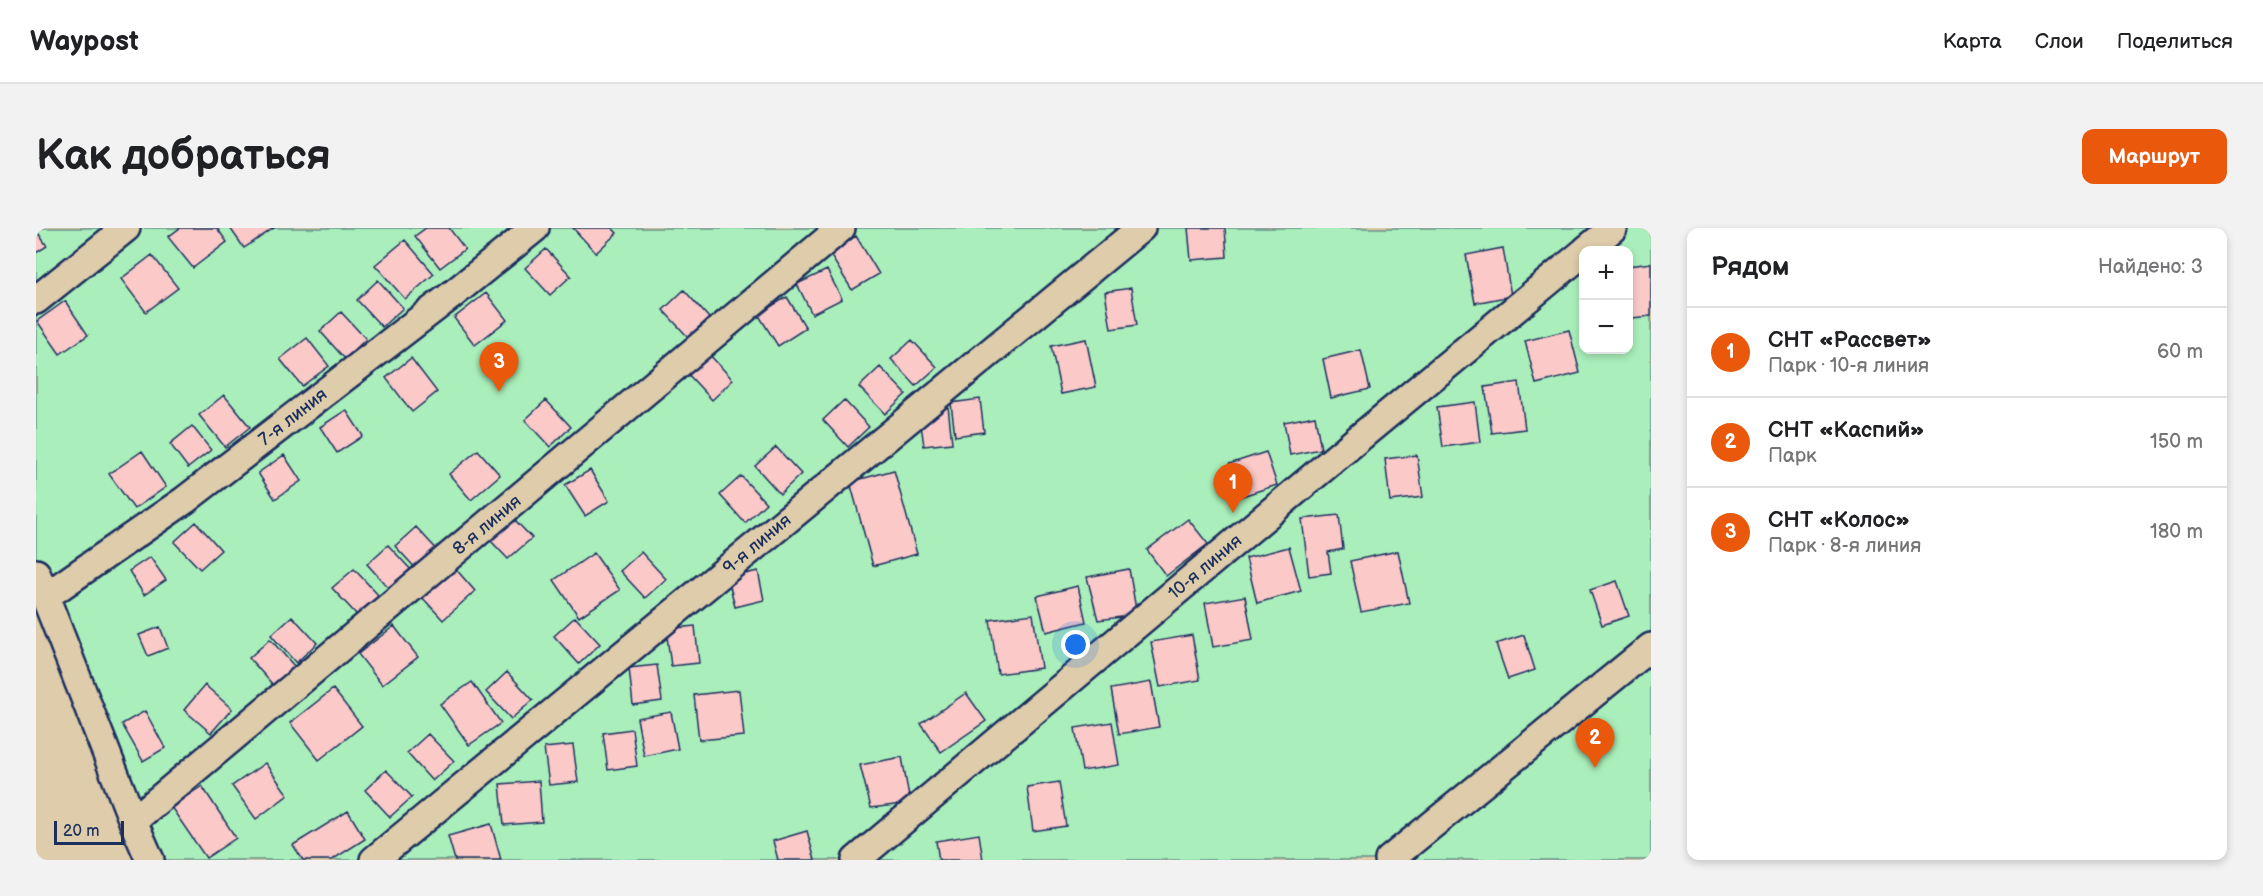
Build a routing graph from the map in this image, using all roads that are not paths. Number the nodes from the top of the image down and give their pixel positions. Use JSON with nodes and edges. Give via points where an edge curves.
{"nodes":[{"id":1,"x":126,"y":228,"type":"edge"},
{"id":2,"x":535,"y":228,"type":"edge"},
{"id":3,"x":841,"y":228,"type":"edge"},
{"id":4,"x":1141,"y":228,"type":"edge"},
{"id":5,"x":1613,"y":228,"type":"edge"},
{"id":6,"x":1591,"y":246,"type":"edge"},
{"id":7,"x":1579,"y":256,"type":"edge"},
{"id":8,"x":36,"y":300,"type":"edge"},
{"id":9,"x":41,"y":585,"type":"edge"},
{"id":10,"x":1651,"y":646,"type":"edge"},
{"id":11,"x":133,"y":821,"type":"junction"},
{"id":12,"x":150,"y":860,"type":"edge"},
{"id":13,"x":374,"y":860,"type":"edge"},
{"id":14,"x":856,"y":860,"type":"edge"},
{"id":15,"x":1389,"y":860,"type":"edge"}],
"edges":[{"from":1,"to":8,"type":"street"},
{"from":2,"to":9,"type":"street","name":"7-я линия","via":[[185,500]]},
{"from":3,"to":11,"type":"street","name":"8-я линия"},
{"from":4,"to":13,"type":"street","name":"9-я линия"},
{"from":5,"to":6,"type":"street","name":"10-я линия"},
{"from":7,"to":14,"type":"street","name":"10-я линия"},
{"from":9,"to":11,"type":"street"},
{"from":10,"to":15,"type":"street"},
{"from":11,"to":12,"type":"street"}]}
